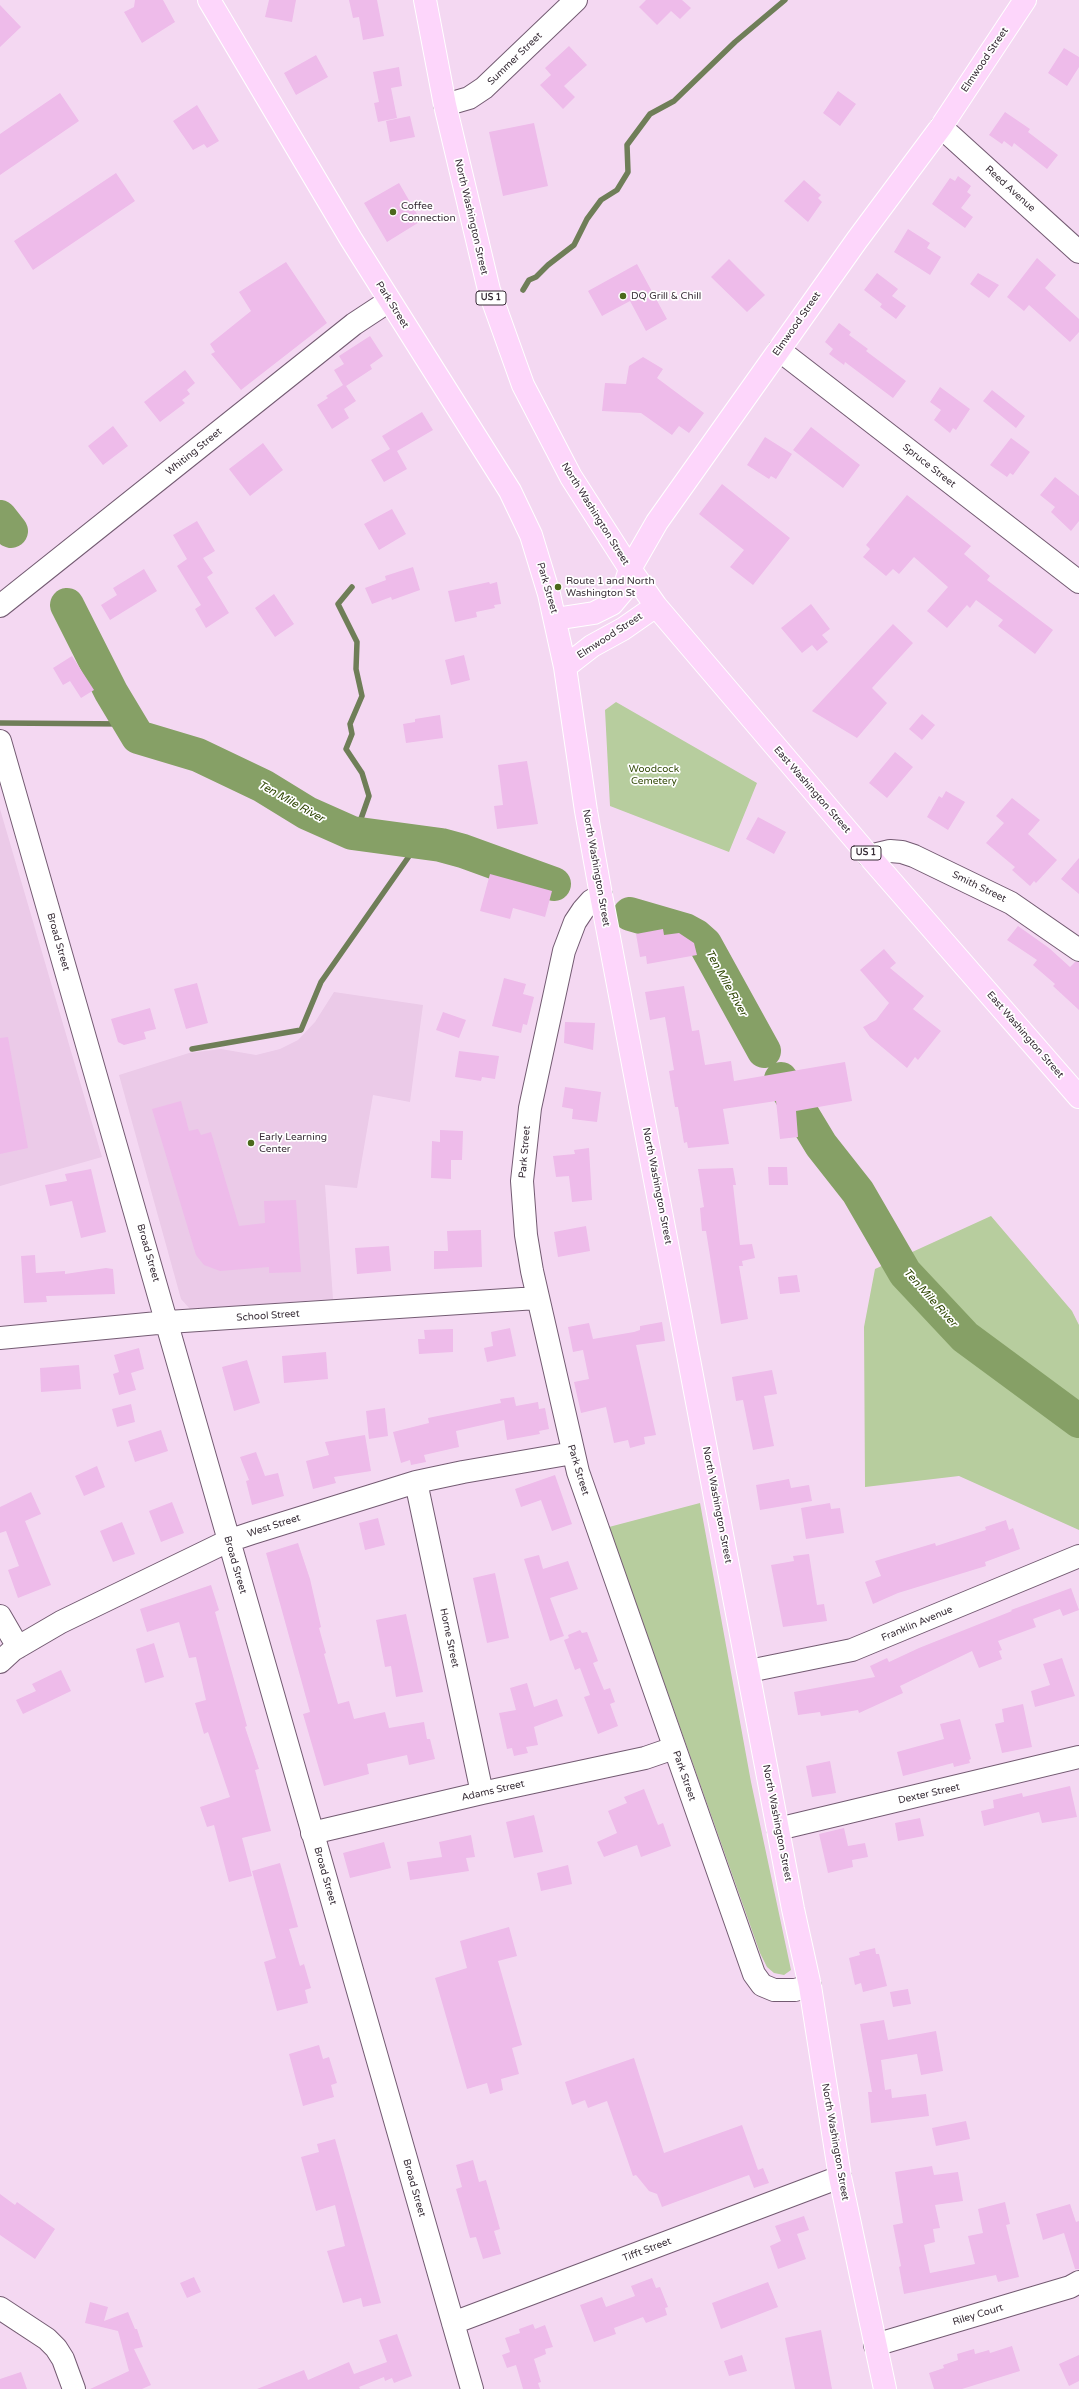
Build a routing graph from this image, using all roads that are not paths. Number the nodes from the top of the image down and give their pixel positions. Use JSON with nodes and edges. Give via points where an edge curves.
{"nodes":[{"id":1,"x":208,"y":0,"type":"edge"},
{"id":2,"x":425,"y":0,"type":"edge"},
{"id":3,"x":576,"y":0,"type":"edge"},
{"id":4,"x":1025,"y":0,"type":"edge"},
{"id":5,"x":445,"y":105,"type":"junction"},
{"id":6,"x":940,"y":127,"type":"junction"},
{"id":7,"x":1079,"y":252,"type":"edge"},
{"id":8,"x":389,"y":301,"type":"junction"},
{"id":9,"x":779,"y":350,"type":"junction"},
{"id":10,"x":630,"y":569,"type":"junction"},
{"id":11,"x":1079,"y":582,"type":"edge"},
{"id":12,"x":0,"y":606,"type":"edge"},
{"id":13,"x":656,"y":606,"type":"junction"},
{"id":14,"x":555,"y":619,"type":"junction"},
{"id":15,"x":565,"y":667,"type":"junction"},
{"id":16,"x":0,"y":740,"type":"edge"},
{"id":17,"x":869,"y":856,"type":"junction"},
{"id":18,"x":601,"y":895,"type":"junction"},
{"id":19,"x":1079,"y":950,"type":"edge"},
{"id":20,"x":1079,"y":1097,"type":"edge"},
{"id":21,"x":537,"y":1298,"type":"junction"},
{"id":22,"x":168,"y":1322,"type":"junction"},
{"id":23,"x":0,"y":1338,"type":"edge"},
{"id":24,"x":572,"y":1453,"type":"junction"},
{"id":25,"x":416,"y":1482,"type":"junction"},
{"id":26,"x":228,"y":1541,"type":"junction"},
{"id":27,"x":1079,"y":1556,"type":"edge"},
{"id":28,"x":0,"y":1616,"type":"edge"},
{"id":29,"x":18,"y":1647,"type":"junction"},
{"id":30,"x":0,"y":1662,"type":"edge"},
{"id":31,"x":748,"y":1671,"type":"junction"},
{"id":32,"x":674,"y":1748,"type":"junction"},
{"id":33,"x":1079,"y":1757,"type":"edge"},
{"id":34,"x":482,"y":1793,"type":"junction"},
{"id":35,"x":778,"y":1829,"type":"junction"},
{"id":36,"x":312,"y":1833,"type":"junction"},
{"id":37,"x":810,"y":1986,"type":"junction"},
{"id":38,"x":840,"y":2178,"type":"junction"},
{"id":39,"x":1076,"y":2289,"type":"edge"},
{"id":40,"x":0,"y":2308,"type":"edge"},
{"id":41,"x":453,"y":2323,"type":"junction"},
{"id":42,"x":875,"y":2345,"type":"junction"},
{"id":43,"x":465,"y":2387,"type":"edge"},
{"id":44,"x":74,"y":2389,"type":"edge"},
{"id":45,"x":885,"y":2389,"type":"edge"}],
"edges":[{"from":1,"to":8,"type":"main road","name":"Park Street"},
{"from":2,"to":5,"type":"main road","name":"North Washington Street","number":"US 1"},
{"from":3,"to":5,"type":"street","name":"Summer Street","via":[[484,88],[464,100]]},
{"from":4,"to":6,"type":"main road","name":"Elmwood Street"},
{"from":5,"to":10,"type":"main road","name":"North Washington Street","number":"US 1","via":[[479,256],[511,355],[554,447]]},
{"from":6,"to":7,"type":"street","name":"Reed Avenue"},
{"from":6,"to":9,"type":"main road","name":"Elmwood Street"},
{"from":8,"to":12,"type":"street","name":"Whiting Street","via":[[354,324]]},
{"from":8,"to":14,"type":"main road","name":"Park Street","via":[[522,513]]},
{"from":9,"to":10,"type":"main road","name":"Elmwood Street","via":[[657,522]]},
{"from":9,"to":11,"type":"street","name":"Spruce Street"},
{"from":10,"to":13,"type":"main road","name":"East Washington Street","number":"US 1"},
{"from":10,"to":14,"type":"main road","name":"Elmwood Street","via":[[623,591],[612,604],[594,613]]},
{"from":13,"to":15,"type":"main road","name":"Elmwood Street","via":[[623,629],[592,646]]},
{"from":13,"to":17,"type":"main road","name":"East Washington Street","number":"US 1"},
{"from":14,"to":15,"type":"main road","name":"North Washington Street"},
{"from":15,"to":18,"type":"main road","name":"North Washington Street"},
{"from":16,"to":22,"type":"street","name":"Broad Street"},
{"from":17,"to":19,"type":"street","name":"Smith Street","via":[[890,851],[914,856],[1011,903]]},
{"from":17,"to":20,"type":"main road","name":"East Washington Street","number":"US 1"},
{"from":18,"to":21,"type":"street","name":"Park Street","via":[[591,901],[575,922],[564,951],[527,1129],[522,1168],[523,1200]]},
{"from":18,"to":31,"type":"main road","name":"North Washington Street"},
{"from":21,"to":22,"type":"street","name":"School Street"},
{"from":21,"to":24,"type":"street","name":"Park Street"},
{"from":22,"to":23,"type":"street","name":"School Street"},
{"from":22,"to":26,"type":"street","name":"Broad Street"},
{"from":24,"to":25,"type":"street","name":"West Street"},
{"from":24,"to":32,"type":"street","name":"Park Street"},
{"from":25,"to":26,"type":"street","name":"West Street"},
{"from":25,"to":34,"type":"street","name":"Horne Street"},
{"from":26,"to":29,"type":"street","name":"West Street","via":[[61,1622]]},
{"from":26,"to":36,"type":"street","name":"Broad Street"},
{"from":27,"to":31,"type":"street","name":"Franklin Avenue","via":[[852,1650]]},
{"from":28,"to":29,"type":"street"},
{"from":29,"to":30,"type":"street","name":"West Street"},
{"from":31,"to":35,"type":"main road","name":"North Washington Street"},
{"from":32,"to":34,"type":"street","name":"Adams Street","via":[[645,1758]]},
{"from":32,"to":37,"type":"street","name":"Park Street","via":[[754,1974],[762,1985],[774,1990],[795,1990]]},
{"from":33,"to":35,"type":"street","name":"Dexter Street"},
{"from":34,"to":36,"type":"street","name":"Adams Street"},
{"from":35,"to":37,"type":"main road","name":"North Washington Street"},
{"from":36,"to":41,"type":"street","name":"Broad Street"},
{"from":37,"to":38,"type":"main road","name":"North Washington Street"},
{"from":38,"to":41,"type":"street","name":"Tifft Street"},
{"from":38,"to":42,"type":"main road","name":"North Washington Street"},
{"from":39,"to":42,"type":"street","name":"Riley Court"},
{"from":40,"to":44,"type":"street","via":[[47,2339],[56,2348]]},
{"from":41,"to":43,"type":"street","name":"Broad Street"},
{"from":42,"to":45,"type":"main road","name":"North Washington Street"}]}
